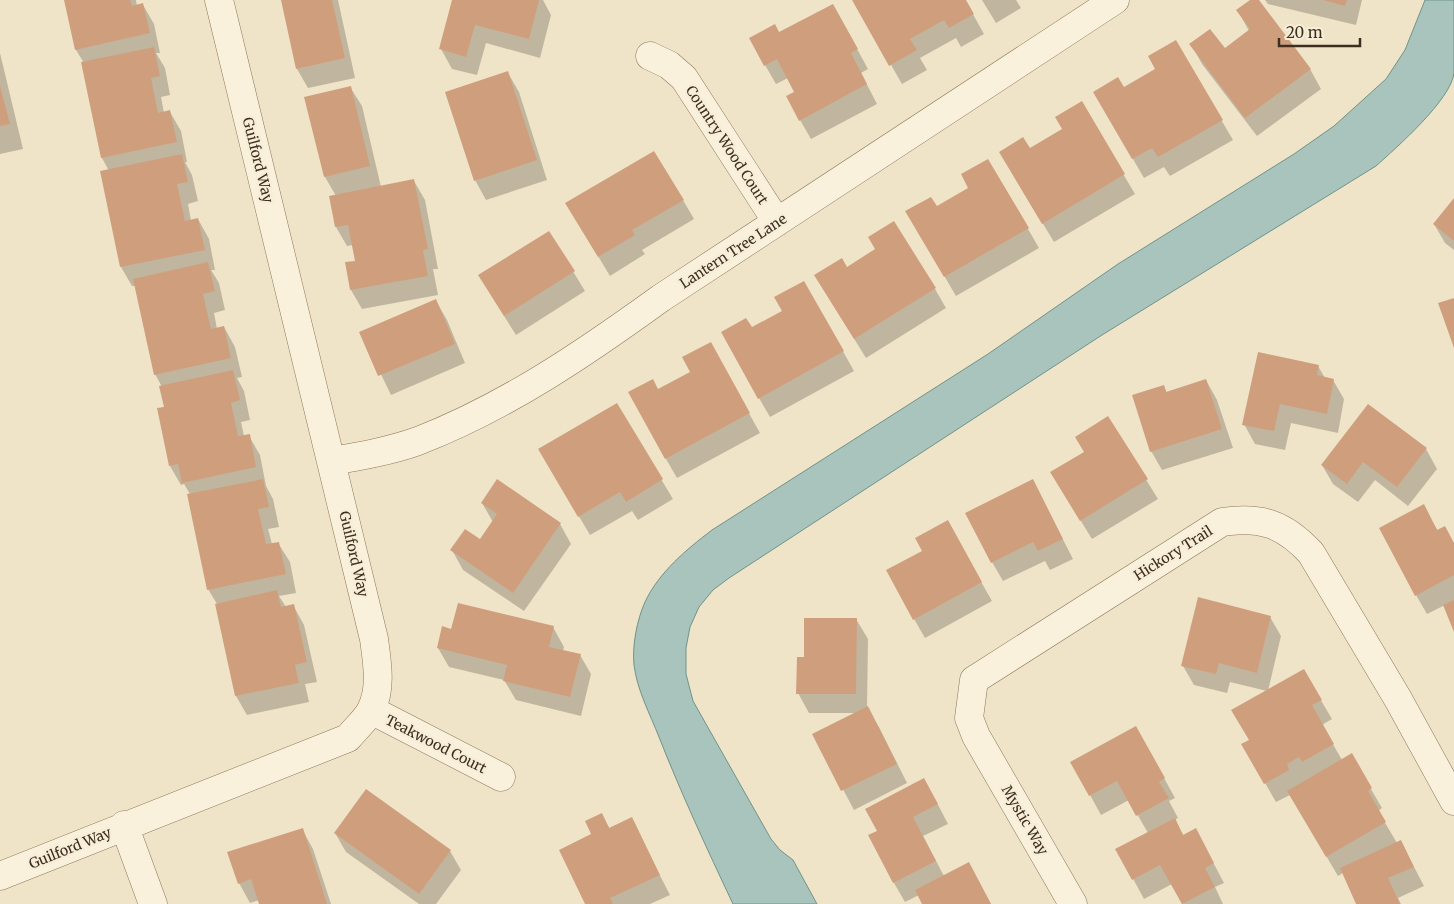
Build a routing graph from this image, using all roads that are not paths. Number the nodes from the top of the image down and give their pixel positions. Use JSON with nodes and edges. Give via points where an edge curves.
{"nodes":[{"id":1,"x":219,"y":0,"type":"edge"},
{"id":2,"x":1116,"y":0,"type":"edge"},
{"id":3,"x":650,"y":56,"type":"dead end"},
{"id":4,"x":776,"y":222,"type":"junction"},
{"id":5,"x":332,"y":461,"type":"junction"},
{"id":6,"x":371,"y":710,"type":"junction"},
{"id":7,"x":976,"y":736,"type":"joint"},
{"id":8,"x":1444,"y":763,"type":"edge"},
{"id":9,"x":501,"y":777,"type":"dead end"},
{"id":10,"x":1454,"y":801,"type":"edge"},
{"id":11,"x":124,"y":825,"type":"junction"},
{"id":12,"x":0,"y":876,"type":"edge"},
{"id":13,"x":153,"y":904,"type":"edge"},
{"id":14,"x":1073,"y":904,"type":"edge"}],
"edges":[{"from":1,"to":5,"type":"street","name":"Guilford Way"},
{"from":2,"to":4,"type":"street","name":"Lantern Tree Lane"},
{"from":3,"to":4,"type":"street","name":"Country Wood Court","via":[[669,65],[684,78]]},
{"from":4,"to":5,"type":"street","name":"Lantern Tree Lane","via":[[528,388],[416,441],[370,455]]},
{"from":5,"to":6,"type":"street","name":"Guilford Way","via":[[374,639],[378,673],[377,692]]},
{"from":6,"to":9,"type":"street","name":"Teakwood Court"},
{"from":6,"to":11,"type":"street","name":"Guilford Way","via":[[348,738]]},
{"from":7,"to":8,"type":"street","name":"Hickory Trail","via":[[969,718],[974,680],[1222,522],[1242,519],[1280,527],[1311,553],[1398,699]]},
{"from":7,"to":14,"type":"street","name":"Mystic Way"},
{"from":8,"to":10,"type":"street","name":"Hickory Trail"},
{"from":11,"to":12,"type":"street","name":"Guilford Way"},
{"from":11,"to":13,"type":"street"}]}
